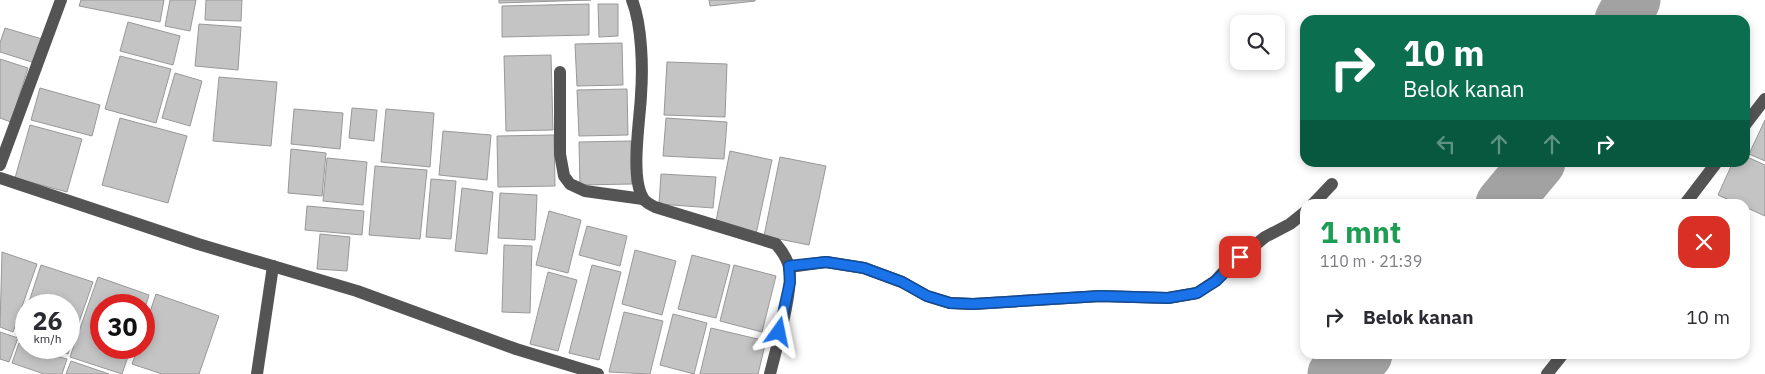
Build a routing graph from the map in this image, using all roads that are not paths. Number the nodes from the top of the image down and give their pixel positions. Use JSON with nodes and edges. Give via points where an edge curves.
{"nodes":[{"id":1,"x":61,"y":0,"type":"edge"},
{"id":2,"x":632,"y":0,"type":"edge"},
{"id":3,"x":560,"y":72,"type":"dead end"},
{"id":4,"x":1765,"y":99,"type":"edge"},
{"id":5,"x":1750,"y":118,"type":"edge"},
{"id":6,"x":0,"y":165,"type":"edge"},
{"id":7,"x":1712,"y":167,"type":"edge"},
{"id":8,"x":0,"y":178,"type":"edge"},
{"id":9,"x":1332,"y":184,"type":"dead end"},
{"id":10,"x":643,"y":199,"type":"junction"},
{"id":11,"x":1318,"y":199,"type":"edge"},
{"id":12,"x":1689,"y":199,"type":"edge"},
{"id":13,"x":1300,"y":216,"type":"edge"},
{"id":14,"x":273,"y":266,"type":"junction"},
{"id":15,"x":789,"y":266,"type":"junction"},
{"id":16,"x":1559,"y":359,"type":"edge"},
{"id":17,"x":257,"y":374,"type":"edge"},
{"id":18,"x":598,"y":374,"type":"edge"},
{"id":19,"x":770,"y":374,"type":"edge"},
{"id":20,"x":1547,"y":374,"type":"edge"}],
"edges":[{"from":1,"to":6,"type":"street"},
{"from":2,"to":10,"type":"street","via":[[637,12],[642,93],[637,160]]},
{"from":3,"to":10,"type":"street","via":[[560,154],[564,176],[570,184],[585,191]]},
{"from":4,"to":5,"type":"street"},
{"from":7,"to":12,"type":"street"},
{"from":8,"to":14,"type":"street"},
{"from":9,"to":11,"type":"street"},
{"from":10,"to":15,"type":"street","via":[[655,207],[776,244],[784,252]]},
{"from":13,"to":15,"type":"street","via":[[1266,237],[1228,267],[1216,281],[1197,293],[1168,298],[1100,296],[950,303],[864,268],[826,262]]},
{"from":14,"to":17,"type":"street"},
{"from":14,"to":18,"type":"street","via":[[357,291],[516,349]]},
{"from":15,"to":19,"type":"street","via":[[790,282]]},
{"from":16,"to":20,"type":"street"}]}
